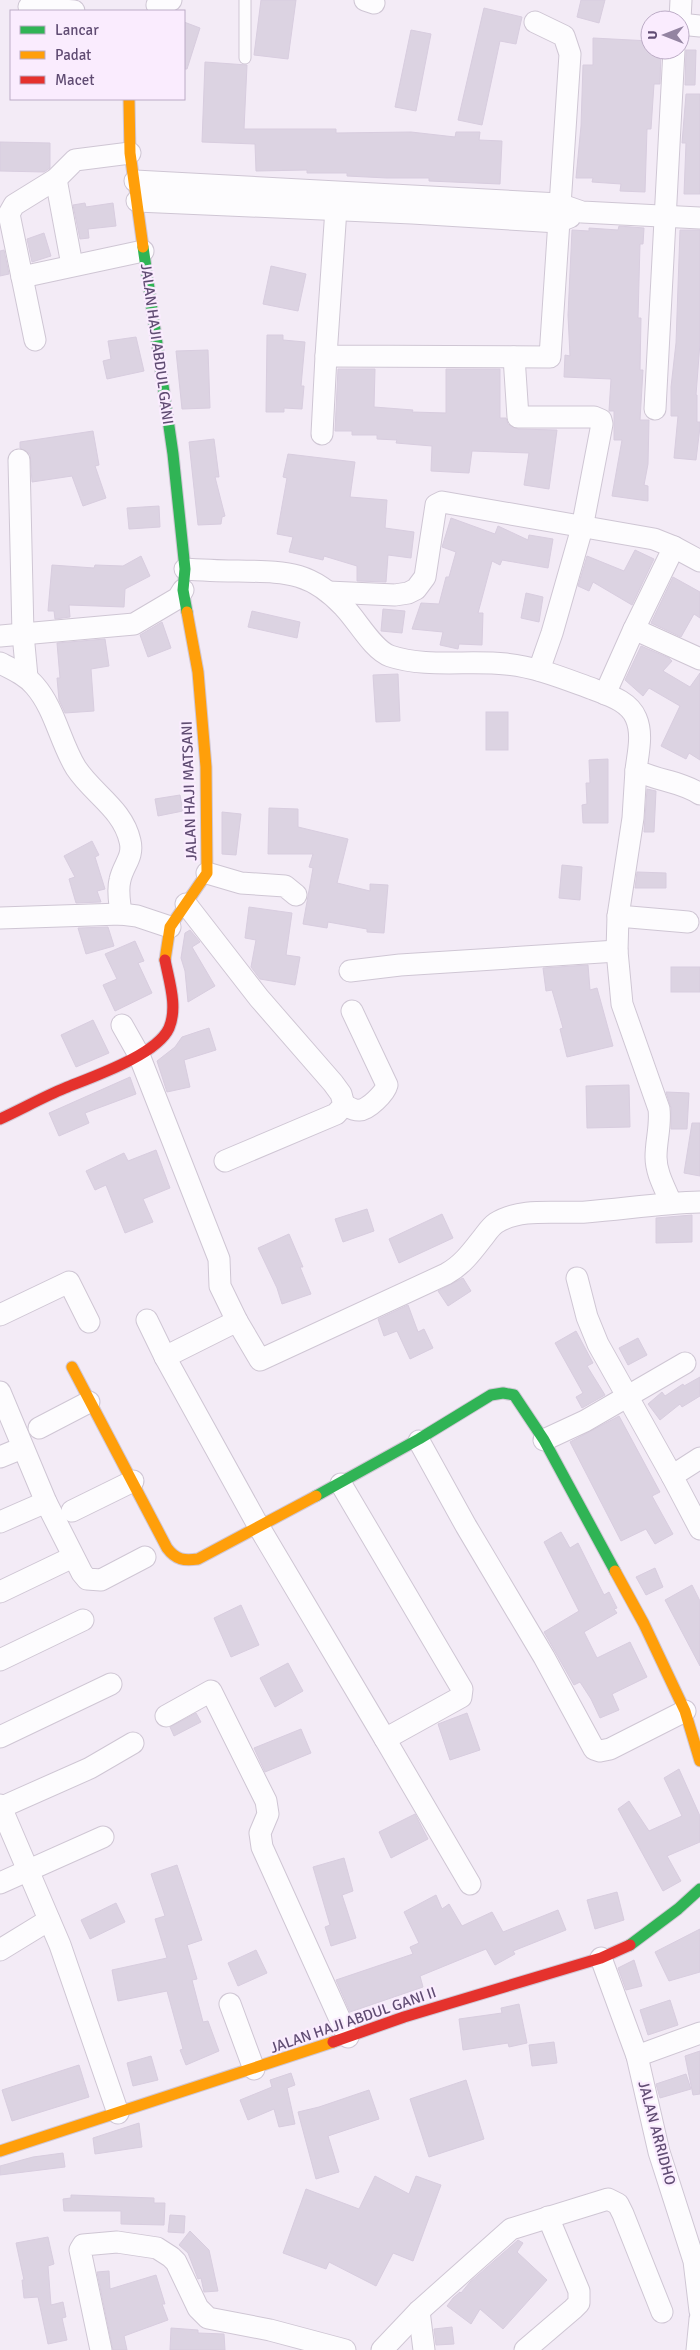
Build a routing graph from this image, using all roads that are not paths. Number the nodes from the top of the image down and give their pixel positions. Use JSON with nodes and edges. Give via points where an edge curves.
{"nodes":[{"id":1,"x":245,"y":0,"type":"edge"},
{"id":2,"x":29,"y":7,"type":"dead end"},
{"id":3,"x":63,"y":10,"type":"edge"},
{"id":4,"x":536,"y":22,"type":"dead end"},
{"id":5,"x":245,"y":58,"type":"dead end"},
{"id":6,"x":673,"y":60,"type":"edge"},
{"id":7,"x":129,"y":100,"type":"edge"},
{"id":8,"x":130,"y":153,"type":"junction"},
{"id":9,"x":56,"y":179,"type":"junction"},
{"id":10,"x":136,"y":191,"type":"junction"},
{"id":11,"x":336,"y":202,"type":"junction"},
{"id":12,"x":558,"y":213,"type":"junction"},
{"id":13,"x":664,"y":217,"type":"junction"},
{"id":14,"x":700,"y":218,"type":"edge"},
{"id":15,"x":143,"y":251,"type":"junction"},
{"id":16,"x":72,"y":266,"type":"junction"},
{"id":17,"x":22,"y":277,"type":"junction"},
{"id":18,"x":35,"y":340,"type":"dead end"},
{"id":19,"x":326,"y":356,"type":"junction"},
{"id":20,"x":514,"y":357,"type":"junction"},
{"id":21,"x":655,"y":409,"type":"dead end"},
{"id":22,"x":322,"y":434,"type":"dead end"},
{"id":23,"x":19,"y":460,"type":"dead end"},
{"id":24,"x":582,"y":528,"type":"junction"},
{"id":25,"x":674,"y":547,"type":"junction"},
{"id":26,"x":700,"y":561,"type":"edge"},
{"id":27,"x":184,"y":580,"type":"junction"},
{"id":28,"x":328,"y":592,"type":"junction"},
{"id":29,"x":634,"y":629,"type":"junction"},
{"id":30,"x":23,"y":634,"type":"junction"},
{"id":31,"x":0,"y":636,"type":"edge"},
{"id":32,"x":700,"y":659,"type":"edge"},
{"id":33,"x":0,"y":663,"type":"edge"},
{"id":34,"x":539,"y":670,"type":"junction"},
{"id":35,"x":27,"y":677,"type":"junction"},
{"id":36,"x":605,"y":694,"type":"junction"},
{"id":37,"x":636,"y":770,"type":"junction"},
{"id":38,"x":700,"y":794,"type":"edge"},
{"id":39,"x":207,"y":873,"type":"junction"},
{"id":40,"x":296,"y":895,"type":"dead end"},
{"id":41,"x":186,"y":904,"type":"junction"},
{"id":42,"x":121,"y":914,"type":"junction"},
{"id":43,"x":618,"y":916,"type":"junction"},
{"id":44,"x":0,"y":918,"type":"edge"},
{"id":45,"x":688,"y":922,"type":"dead end"},
{"id":46,"x":170,"y":927,"type":"junction"},
{"id":47,"x":617,"y":951,"type":"junction"},
{"id":48,"x":350,"y":971,"type":"dead end"},
{"id":49,"x":352,"y":1011,"type":"dead end"},
{"id":50,"x":122,"y":1025,"type":"dead end"},
{"id":51,"x":139,"y":1055,"type":"junction"},
{"id":52,"x":344,"y":1105,"type":"junction"},
{"id":53,"x":0,"y":1119,"type":"edge"},
{"id":54,"x":225,"y":1161,"type":"dead end"},
{"id":55,"x":700,"y":1202,"type":"edge"},
{"id":56,"x":671,"y":1203,"type":"junction"},
{"id":57,"x":577,"y":1278,"type":"dead end"},
{"id":58,"x":0,"y":1315,"type":"edge"},
{"id":59,"x":148,"y":1320,"type":"dead end"},
{"id":60,"x":237,"y":1321,"type":"junction"},
{"id":61,"x":90,"y":1322,"type":"dead end"},
{"id":62,"x":165,"y":1357,"type":"junction"},
{"id":63,"x":685,"y":1363,"type":"dead end"},
{"id":64,"x":72,"y":1367,"type":"dead end"},
{"id":65,"x":0,"y":1392,"type":"edge"},
{"id":66,"x":627,"y":1398,"type":"junction"},
{"id":67,"x":90,"y":1402,"type":"junction"},
{"id":68,"x":39,"y":1428,"type":"dead end"},
{"id":69,"x":544,"y":1440,"type":"junction"},
{"id":70,"x":419,"y":1441,"type":"junction"},
{"id":71,"x":22,"y":1448,"type":"junction"},
{"id":72,"x":0,"y":1457,"type":"edge"},
{"id":73,"x":700,"y":1458,"type":"edge"},
{"id":74,"x":672,"y":1476,"type":"junction"},
{"id":75,"x":133,"y":1481,"type":"junction"},
{"id":76,"x":340,"y":1484,"type":"junction"},
{"id":77,"x":46,"y":1502,"type":"junction"},
{"id":78,"x":72,"y":1510,"type":"dead end"},
{"id":79,"x":0,"y":1522,"type":"edge"},
{"id":80,"x":259,"y":1527,"type":"junction"},
{"id":81,"x":700,"y":1529,"type":"edge"},
{"id":82,"x":145,"y":1557,"type":"dead end"},
{"id":83,"x":73,"y":1558,"type":"junction"},
{"id":84,"x":0,"y":1592,"type":"edge"},
{"id":85,"x":83,"y":1620,"type":"dead end"},
{"id":86,"x":0,"y":1660,"type":"edge"},
{"id":87,"x":111,"y":1684,"type":"dead end"},
{"id":88,"x":685,"y":1711,"type":"junction"},
{"id":89,"x":166,"y":1716,"type":"dead end"},
{"id":90,"x":0,"y":1737,"type":"edge"},
{"id":91,"x":385,"y":1739,"type":"junction"},
{"id":92,"x":133,"y":1743,"type":"dead end"},
{"id":93,"x":700,"y":1761,"type":"edge"},
{"id":94,"x":0,"y":1807,"type":"edge"},
{"id":95,"x":103,"y":1837,"type":"dead end"},
{"id":96,"x":29,"y":1871,"type":"junction"},
{"id":97,"x":0,"y":1883,"type":"edge"},
{"id":98,"x":470,"y":1884,"type":"dead end"},
{"id":99,"x":700,"y":1889,"type":"edge"},
{"id":100,"x":55,"y":1932,"type":"junction"},
{"id":101,"x":0,"y":1950,"type":"edge"},
{"id":102,"x":601,"y":1958,"type":"junction"},
{"id":103,"x":230,"y":2004,"type":"dead end"},
{"id":104,"x":700,"y":2033,"type":"edge"},
{"id":105,"x":348,"y":2037,"type":"junction"},
{"id":106,"x":637,"y":2056,"type":"junction"},
{"id":107,"x":254,"y":2069,"type":"junction"},
{"id":108,"x":118,"y":2113,"type":"junction"},
{"id":109,"x":0,"y":2151,"type":"edge"},
{"id":110,"x":548,"y":2217,"type":"junction"},
{"id":111,"x":697,"y":2267,"type":"edge"},
{"id":112,"x":419,"y":2311,"type":"junction"},
{"id":113,"x":700,"y":2311,"type":"edge"},
{"id":114,"x":662,"y":2312,"type":"dead end"},
{"id":115,"x":700,"y":2319,"type":"edge"},
{"id":116,"x":700,"y":2333,"type":"edge"},
{"id":117,"x":100,"y":2350,"type":"edge"},
{"id":118,"x":345,"y":2350,"type":"edge"},
{"id":119,"x":382,"y":2350,"type":"edge"},
{"id":120,"x":424,"y":2350,"type":"edge"},
{"id":121,"x":525,"y":2350,"type":"edge"},
{"id":122,"x":697,"y":2350,"type":"edge"}],
"edges":[{"from":1,"to":5,"type":"lane"},
{"from":2,"to":3,"type":"street"},
{"from":4,"to":12,"type":"street","via":[[564,36],[570,54]]},
{"from":6,"to":13,"type":"street"},
{"from":7,"to":8,"type":"street","name":"JALAN HAJI ABDUL GANI"},
{"from":8,"to":9,"type":"street","via":[[74,160]]},
{"from":8,"to":10,"type":"street","name":"JALAN HAJI ABDUL GANI"},
{"from":9,"to":16,"type":"street"},
{"from":9,"to":17,"type":"street","via":[[14,205],[9,214]]},
{"from":10,"to":11,"type":"street"},
{"from":10,"to":15,"type":"street","name":"JALAN HAJI ABDUL GANI"},
{"from":11,"to":12,"type":"street"},
{"from":11,"to":19,"type":"street"},
{"from":12,"to":13,"type":"street"},
{"from":12,"to":20,"type":"street","via":[[552,355]]},
{"from":13,"to":14,"type":"street"},
{"from":13,"to":21,"type":"street"},
{"from":15,"to":16,"type":"street"},
{"from":15,"to":27,"type":"street","name":"JALAN HAJI ABDUL GANI","via":[[173,454]]},
{"from":16,"to":17,"type":"street"},
{"from":17,"to":18,"type":"street"},
{"from":19,"to":20,"type":"street"},
{"from":19,"to":22,"type":"street"},
{"from":20,"to":24,"type":"street","via":[[518,417],[594,417],[601,420]]},
{"from":23,"to":30,"type":"street"},
{"from":24,"to":25,"type":"street","via":[[654,539]]},
{"from":24,"to":28,"type":"street","via":[[442,502],[436,505],[425,577],[416,589],[408,594],[395,595]]},
{"from":24,"to":34,"type":"street"},
{"from":25,"to":26,"type":"street"},
{"from":25,"to":29,"type":"street"},
{"from":27,"to":28,"type":"street","via":[[284,572],[308,579]]},
{"from":27,"to":30,"type":"street","via":[[178,598],[134,624]]},
{"from":27,"to":39,"type":"street","name":"JALAN HAJI MATSANI","via":[[198,672],[206,767]]},
{"from":28,"to":34,"type":"street","via":[[389,656],[414,661],[507,664]]},
{"from":29,"to":32,"type":"street"},
{"from":29,"to":36,"type":"street"},
{"from":30,"to":31,"type":"street"},
{"from":30,"to":35,"type":"street"},
{"from":33,"to":35,"type":"street"},
{"from":34,"to":36,"type":"street"},
{"from":35,"to":42,"type":"street","via":[[48,707],[75,766],[91,788],[118,812],[130,839],[132,854],[120,880]]},
{"from":36,"to":37,"type":"street","via":[[626,705],[636,717],[640,736]]},
{"from":37,"to":38,"type":"street","via":[[676,782]]},
{"from":37,"to":43,"type":"street","via":[[632,827]]},
{"from":39,"to":40,"type":"street","via":[[241,883],[285,886]]},
{"from":39,"to":41,"type":"street","name":"JALAN HAJI MATSANI"},
{"from":41,"to":46,"type":"street","name":"JALAN HAJI MATSANI"},
{"from":41,"to":52,"type":"street","via":[[259,998],[342,1094]]},
{"from":42,"to":44,"type":"street"},
{"from":42,"to":46,"type":"street"},
{"from":43,"to":45,"type":"street"},
{"from":43,"to":47,"type":"street"},
{"from":46,"to":51,"type":"street","name":"JALAN HAJI MATSANI","via":[[165,958],[172,1001],[170,1026],[165,1035]]},
{"from":47,"to":48,"type":"street","via":[[400,964]]},
{"from":47,"to":56,"type":"street","via":[[622,1004],[659,1109],[661,1127],[656,1156]]},
{"from":49,"to":52,"type":"street","via":[[387,1085],[386,1090],[365,1109],[356,1110]]},
{"from":50,"to":51,"type":"street"},
{"from":51,"to":53,"type":"street","name":"JALAN HAJI MATSANI"},
{"from":51,"to":60,"type":"street","via":[[219,1259],[220,1286]]},
{"from":52,"to":54,"type":"street","via":[[336,1114]]},
{"from":55,"to":56,"type":"street"},
{"from":56,"to":60,"type":"street","via":[[507,1218],[494,1224],[456,1269],[265,1359],[258,1359]]},
{"from":57,"to":66,"type":"street","via":[[598,1344]]},
{"from":58,"to":61,"type":"street","via":[[69,1282]]},
{"from":59,"to":62,"type":"street"},
{"from":60,"to":62,"type":"street"},
{"from":62,"to":80,"type":"street"},
{"from":63,"to":66,"type":"street"},
{"from":64,"to":67,"type":"street"},
{"from":65,"to":71,"type":"street"},
{"from":66,"to":69,"type":"street"},
{"from":66,"to":74,"type":"street"},
{"from":67,"to":68,"type":"street"},
{"from":67,"to":75,"type":"street"},
{"from":69,"to":70,"type":"street","via":[[514,1395],[503,1393],[491,1395]]},
{"from":69,"to":88,"type":"street","via":[[644,1624]]},
{"from":70,"to":76,"type":"street"},
{"from":70,"to":88,"type":"street","via":[[594,1749],[610,1749]]},
{"from":71,"to":72,"type":"street"},
{"from":71,"to":77,"type":"street"},
{"from":73,"to":74,"type":"street"},
{"from":74,"to":81,"type":"street"},
{"from":75,"to":78,"type":"street"},
{"from":75,"to":80,"type":"street","via":[[167,1548],[176,1559],[198,1559]]},
{"from":76,"to":80,"type":"street"},
{"from":76,"to":91,"type":"street","via":[[462,1689],[461,1697]]},
{"from":77,"to":79,"type":"street"},
{"from":77,"to":83,"type":"street"},
{"from":80,"to":91,"type":"street"},
{"from":82,"to":83,"type":"street","via":[[93,1581],[87,1579]]},
{"from":83,"to":84,"type":"street"},
{"from":85,"to":86,"type":"street"},
{"from":87,"to":90,"type":"street"},
{"from":88,"to":93,"type":"street"},
{"from":89,"to":105,"type":"street","via":[[211,1690],[266,1802],[268,1814],[260,1833],[262,1847]]},
{"from":91,"to":98,"type":"street"},
{"from":92,"to":94,"type":"street","via":[[90,1768]]},
{"from":94,"to":96,"type":"street"},
{"from":95,"to":96,"type":"street"},
{"from":96,"to":97,"type":"street"},
{"from":96,"to":100,"type":"street"},
{"from":99,"to":102,"type":"street","name":"JALAN HAJI ABDUL GANI II","via":[[634,1943]]},
{"from":100,"to":101,"type":"street"},
{"from":100,"to":108,"type":"street"},
{"from":102,"to":105,"type":"street","name":"JALAN HAJI ABDUL GANI II"},
{"from":102,"to":106,"type":"street","name":"JALAN ARRIDHO"},
{"from":103,"to":107,"type":"street"},
{"from":104,"to":106,"type":"street"},
{"from":105,"to":107,"type":"street","name":"JALAN HAJI ABDUL GANI II"},
{"from":106,"to":111,"type":"street","name":"JALAN ARRIDHO","via":[[659,2152]]},
{"from":107,"to":108,"type":"street","name":"JALAN HAJI ABDUL GANI II"},
{"from":108,"to":109,"type":"street","name":"JALAN HAJI ABDUL GANI II"},
{"from":110,"to":112,"type":"street","via":[[511,2229]]},
{"from":110,"to":114,"type":"street","via":[[608,2199],[618,2204]]},
{"from":110,"to":121,"type":"street","via":[[580,2298],[573,2309]]},
{"from":111,"to":113,"type":"street","name":"JALAN ARRIDHO"},
{"from":112,"to":119,"type":"street"},
{"from":112,"to":120,"type":"street"},
{"from":115,"to":116,"type":"street"},
{"from":116,"to":122,"type":"street"},
{"from":117,"to":118,"type":"street","via":[[80,2250],[83,2245],[117,2242],[157,2248],[171,2257],[198,2308],[208,2318]]}]}
